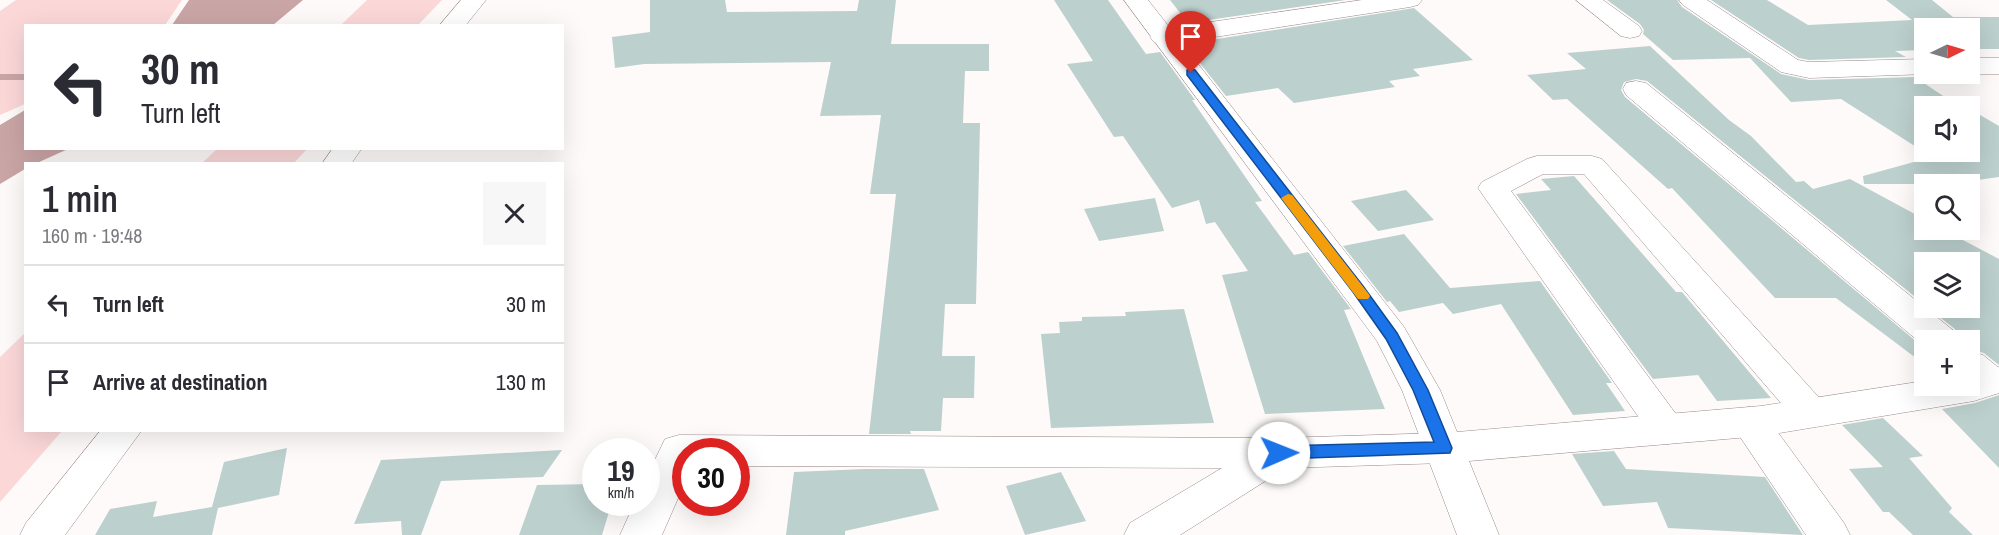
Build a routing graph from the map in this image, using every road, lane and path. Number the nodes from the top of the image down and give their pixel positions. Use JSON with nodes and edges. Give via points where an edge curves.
{"nodes":[{"id":1,"x":474,"y":0,"type":"edge"},
{"id":2,"x":1136,"y":0,"type":"edge"},
{"id":3,"x":1410,"y":0,"type":"edge"},
{"id":4,"x":1588,"y":0,"type":"edge"},
{"id":5,"x":1691,"y":0,"type":"edge"},
{"id":6,"x":453,"y":24,"type":"edge"},
{"id":7,"x":1630,"y":31,"type":"dead end"},
{"id":8,"x":1163,"y":37,"type":"junction"},
{"id":9,"x":1980,"y":66,"type":"edge"},
{"id":10,"x":1999,"y":66,"type":"edge"},
{"id":11,"x":1914,"y":67,"type":"edge"},
{"id":12,"x":1636,"y":89,"type":"dead end"},
{"id":13,"x":1929,"y":330,"type":"edge"},
{"id":14,"x":1987,"y":376,"type":"edge"},
{"id":15,"x":1810,"y":413,"type":"junction"},
{"id":16,"x":1749,"y":422,"type":"junction"},
{"id":17,"x":1668,"y":429,"type":"junction"},
{"id":18,"x":121,"y":432,"type":"edge"},
{"id":19,"x":1444,"y":448,"type":"junction"},
{"id":20,"x":1279,"y":453,"type":"junction"},
{"id":21,"x":41,"y":535,"type":"edge"},
{"id":22,"x":641,"y":535,"type":"edge"},
{"id":23,"x":1145,"y":535,"type":"edge"},
{"id":24,"x":1478,"y":535,"type":"edge"},
{"id":25,"x":1829,"y":535,"type":"edge"}],
"edges":[{"from":1,"to":6,"type":"street"},
{"from":2,"to":8,"type":"street"},
{"from":3,"to":8,"type":"street"},
{"from":4,"to":7,"type":"street"},
{"from":5,"to":11,"type":"street","via":[[1790,66],[1809,70]]},
{"from":8,"to":19,"type":"street","via":[[1392,336]]},
{"from":9,"to":10,"type":"street"},
{"from":12,"to":13,"type":"street"},
{"from":14,"to":15,"type":"street"},
{"from":15,"to":16,"type":"street"},
{"from":15,"to":17,"type":"street","via":[[1592,165],[1538,165],[1493,188]]},
{"from":16,"to":17,"type":"street"},
{"from":16,"to":25,"type":"street"},
{"from":17,"to":19,"type":"street"},
{"from":18,"to":21,"type":"street"},
{"from":19,"to":20,"type":"street"},
{"from":19,"to":24,"type":"street"},
{"from":20,"to":22,"type":"street","via":[[679,450]]},
{"from":20,"to":23,"type":"street"}]}
